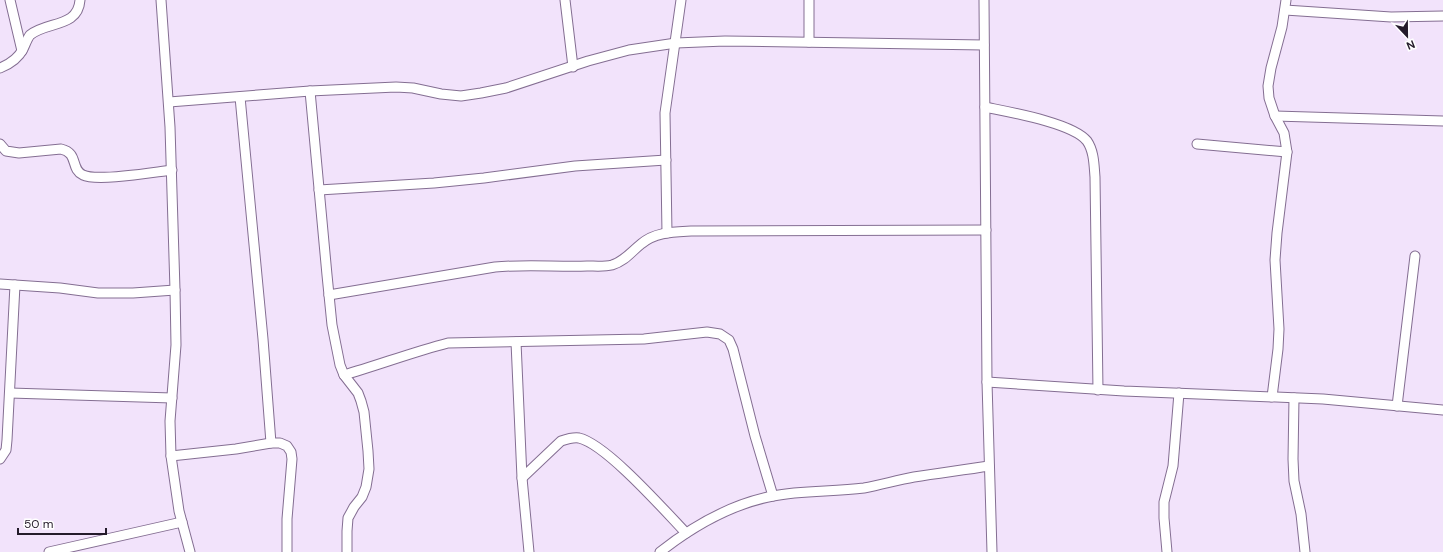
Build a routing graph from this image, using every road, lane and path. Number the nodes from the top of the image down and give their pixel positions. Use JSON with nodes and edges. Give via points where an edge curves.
{"nodes":[{"id":1,"x":10,"y":0,"type":"edge"},
{"id":2,"x":80,"y":0,"type":"edge"},
{"id":3,"x":161,"y":0,"type":"edge"},
{"id":4,"x":565,"y":0,"type":"edge"},
{"id":5,"x":681,"y":0,"type":"edge"},
{"id":6,"x":809,"y":0,"type":"edge"},
{"id":7,"x":984,"y":0,"type":"edge"},
{"id":8,"x":1286,"y":0,"type":"edge"},
{"id":9,"x":1285,"y":10,"type":"junction"},
{"id":10,"x":1443,"y":16,"type":"edge"},
{"id":11,"x":809,"y":42,"type":"junction"},
{"id":12,"x":676,"y":43,"type":"junction"},
{"id":13,"x":984,"y":46,"type":"junction"},
{"id":14,"x":22,"y":51,"type":"junction"},
{"id":15,"x":573,"y":67,"type":"junction"},
{"id":16,"x":0,"y":68,"type":"edge"},
{"id":17,"x":310,"y":91,"type":"junction"},
{"id":18,"x":240,"y":97,"type":"junction"},
{"id":19,"x":169,"y":102,"type":"junction"},
{"id":20,"x":985,"y":107,"type":"junction"},
{"id":21,"x":1275,"y":116,"type":"junction"},
{"id":22,"x":1443,"y":121,"type":"edge"},
{"id":23,"x":0,"y":144,"type":"edge"},
{"id":24,"x":1197,"y":144,"type":"dead end"},
{"id":25,"x":1287,"y":152,"type":"junction"},
{"id":26,"x":666,"y":160,"type":"junction"},
{"id":27,"x":172,"y":170,"type":"junction"},
{"id":28,"x":319,"y":190,"type":"junction"},
{"id":29,"x":986,"y":230,"type":"junction"},
{"id":30,"x":667,"y":233,"type":"junction"},
{"id":31,"x":1415,"y":256,"type":"dead end"},
{"id":32,"x":0,"y":284,"type":"edge"},
{"id":33,"x":15,"y":285,"type":"junction"},
{"id":34,"x":175,"y":290,"type":"junction"},
{"id":35,"x":329,"y":295,"type":"junction"},
{"id":36,"x":516,"y":342,"type":"junction"},
{"id":37,"x":344,"y":376,"type":"junction"},
{"id":38,"x":987,"y":382,"type":"junction"},
{"id":39,"x":1098,"y":390,"type":"junction"},
{"id":40,"x":10,"y":393,"type":"junction"},
{"id":41,"x":1179,"y":393,"type":"junction"},
{"id":42,"x":1272,"y":397,"type":"junction"},
{"id":43,"x":172,"y":398,"type":"junction"},
{"id":44,"x":1294,"y":398,"type":"junction"},
{"id":45,"x":1397,"y":406,"type":"junction"},
{"id":46,"x":1443,"y":410,"type":"edge"},
{"id":47,"x":4,"y":419,"type":"edge"},
{"id":48,"x":271,"y":443,"type":"junction"},
{"id":49,"x":171,"y":456,"type":"junction"},
{"id":50,"x":0,"y":459,"type":"edge"},
{"id":51,"x":989,"y":466,"type":"junction"},
{"id":52,"x":522,"y":478,"type":"junction"},
{"id":53,"x":773,"y":496,"type":"junction"},
{"id":54,"x":182,"y":522,"type":"junction"},
{"id":55,"x":686,"y":533,"type":"junction"},
{"id":56,"x":49,"y":552,"type":"edge"},
{"id":57,"x":190,"y":552,"type":"edge"},
{"id":58,"x":287,"y":552,"type":"edge"},
{"id":59,"x":347,"y":552,"type":"edge"},
{"id":60,"x":529,"y":552,"type":"edge"},
{"id":61,"x":660,"y":552,"type":"edge"},
{"id":62,"x":992,"y":552,"type":"edge"},
{"id":63,"x":1167,"y":552,"type":"edge"},
{"id":64,"x":1305,"y":552,"type":"edge"}],
"edges":[{"from":1,"to":14,"type":"street"},
{"from":2,"to":14,"type":"street","via":[[74,16],[30,36]]},
{"from":3,"to":19,"type":"street"},
{"from":4,"to":15,"type":"street"},
{"from":5,"to":12,"type":"street"},
{"from":6,"to":11,"type":"street"},
{"from":7,"to":13,"type":"street"},
{"from":8,"to":9,"type":"street"},
{"from":9,"to":10,"type":"street","via":[[1391,17]]},
{"from":9,"to":21,"type":"street","via":[[1268,86],[1268,98]]},
{"from":11,"to":12,"type":"street"},
{"from":11,"to":13,"type":"street"},
{"from":12,"to":15,"type":"street","via":[[629,50]]},
{"from":12,"to":26,"type":"street","via":[[665,113]]},
{"from":13,"to":20,"type":"street"},
{"from":14,"to":16,"type":"street","via":[[16,60]]},
{"from":15,"to":17,"type":"street","via":[[506,88],[461,96],[396,87]]},
{"from":17,"to":18,"type":"street"},
{"from":17,"to":28,"type":"street"},
{"from":18,"to":19,"type":"street"},
{"from":18,"to":48,"type":"street"},
{"from":19,"to":27,"type":"street"},
{"from":20,"to":29,"type":"street"},
{"from":20,"to":39,"type":"street","via":[[1062,125],[1079,133],[1087,142],[1093,158],[1095,177]]},
{"from":21,"to":22,"type":"street"},
{"from":21,"to":25,"type":"street","via":[[1284,133]]},
{"from":23,"to":27,"type":"street","via":[[6,151],[19,153],[68,150],[78,171],[82,175],[92,177],[104,178]]},
{"from":24,"to":25,"type":"street"},
{"from":25,"to":42,"type":"street","via":[[1275,260],[1279,329]]},
{"from":26,"to":28,"type":"street","via":[[575,166],[434,183]]},
{"from":26,"to":30,"type":"street"},
{"from":27,"to":34,"type":"street"},
{"from":28,"to":35,"type":"street"},
{"from":29,"to":30,"type":"street"},
{"from":29,"to":38,"type":"street"},
{"from":30,"to":35,"type":"street","via":[[654,236],[622,261],[610,265],[514,265]]},
{"from":31,"to":45,"type":"street"},
{"from":32,"to":33,"type":"street"},
{"from":33,"to":34,"type":"street","via":[[98,293]]},
{"from":33,"to":40,"type":"street"},
{"from":34,"to":43,"type":"street","via":[[176,345]]},
{"from":35,"to":37,"type":"street","via":[[336,348]]},
{"from":36,"to":37,"type":"street","via":[[448,343]]},
{"from":36,"to":52,"type":"street"},
{"from":36,"to":53,"type":"street","via":[[644,339],[707,332],[720,334],[729,340],[733,349]]},
{"from":37,"to":59,"type":"street","via":[[358,393],[364,412],[369,469],[364,492],[348,518]]},
{"from":38,"to":39,"type":"street"},
{"from":38,"to":51,"type":"street"},
{"from":39,"to":41,"type":"street"},
{"from":40,"to":43,"type":"street"},
{"from":40,"to":47,"type":"street"},
{"from":41,"to":42,"type":"street"},
{"from":41,"to":63,"type":"street","via":[[1173,466],[1164,502]]},
{"from":42,"to":44,"type":"street"},
{"from":43,"to":49,"type":"street"},
{"from":44,"to":45,"type":"street"},
{"from":44,"to":64,"type":"street","via":[[1294,481]]},
{"from":45,"to":46,"type":"street"},
{"from":47,"to":50,"type":"street","via":[[6,450]]},
{"from":48,"to":49,"type":"street"},
{"from":48,"to":58,"type":"street","via":[[287,446],[291,452]]},
{"from":49,"to":54,"type":"street"},
{"from":51,"to":53,"type":"street","via":[[833,492]]},
{"from":51,"to":62,"type":"street"},
{"from":52,"to":55,"type":"street","via":[[561,441],[579,438],[609,457]]},
{"from":52,"to":60,"type":"street"},
{"from":53,"to":55,"type":"street","via":[[746,503]]},
{"from":54,"to":56,"type":"street"},
{"from":54,"to":57,"type":"street"},
{"from":55,"to":61,"type":"street"}]}
